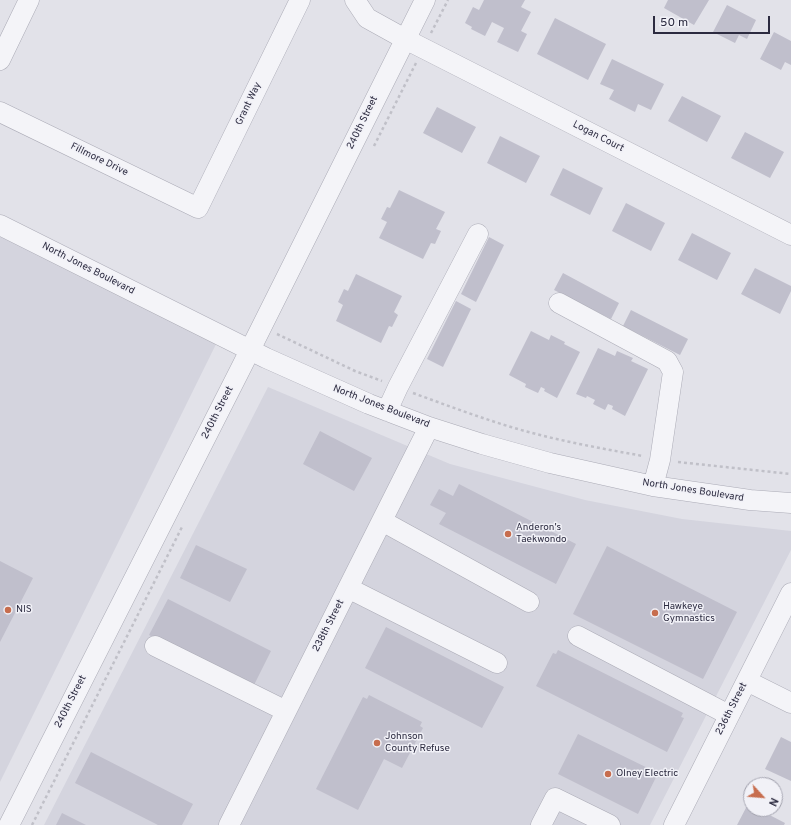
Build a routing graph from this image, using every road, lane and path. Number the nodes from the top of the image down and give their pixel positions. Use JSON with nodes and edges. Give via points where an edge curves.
{"nodes":[{"id":1,"x":30,"y":0,"type":"edge"},
{"id":2,"x":300,"y":0,"type":"edge"},
{"id":3,"x":355,"y":0,"type":"edge"},
{"id":4,"x":425,"y":0,"type":"edge"},
{"id":5,"x":405,"y":39,"type":"junction"},
{"id":6,"x":0,"y":60,"type":"edge"},
{"id":7,"x":0,"y":112,"type":"edge"},
{"id":8,"x":198,"y":208,"type":"joint"},
{"id":9,"x":0,"y":225,"type":"edge"},
{"id":10,"x":478,"y":234,"type":"dead end"},
{"id":11,"x":791,"y":235,"type":"edge"},
{"id":12,"x":559,"y":303,"type":"dead end"},
{"id":13,"x":277,"y":334,"type":"dead end"},
{"id":14,"x":250,"y":350,"type":"junction"},
{"id":15,"x":398,"y":387,"type":"junction"},
{"id":16,"x":387,"y":411,"type":"junction"},
{"id":17,"x":429,"y":427,"type":"junction"},
{"id":18,"x":660,"y":460,"type":"junction"},
{"id":19,"x":791,"y":474,"type":"edge"},
{"id":20,"x":653,"y":486,"type":"junction"},
{"id":21,"x":791,"y":503,"type":"edge"},
{"id":22,"x":382,"y":521,"type":"junction"},
{"id":23,"x":182,"y":527,"type":"dead end"},
{"id":24,"x":348,"y":588,"type":"junction"},
{"id":25,"x":791,"y":593,"type":"edge"},
{"id":26,"x":529,"y":602,"type":"dead end"},
{"id":27,"x":578,"y":636,"type":"dead end"},
{"id":28,"x":155,"y":646,"type":"dead end"},
{"id":29,"x":497,"y":663,"type":"dead end"},
{"id":30,"x":747,"y":681,"type":"junction"},
{"id":31,"x":791,"y":703,"type":"edge"},
{"id":32,"x":286,"y":712,"type":"junction"},
{"id":33,"x":729,"y":715,"type":"junction"},
{"id":34,"x":681,"y":823,"type":"edge"},
{"id":35,"x":9,"y":825,"type":"edge"},
{"id":36,"x":32,"y":825,"type":"edge"},
{"id":37,"x":228,"y":825,"type":"edge"},
{"id":38,"x":541,"y":825,"type":"edge"},
{"id":39,"x":610,"y":825,"type":"edge"}],
"edges":[{"from":1,"to":6,"type":"street"},
{"from":2,"to":8,"type":"street","name":"Grant Way"},
{"from":3,"to":5,"type":"street","name":"Logan Court","via":[[367,18]]},
{"from":4,"to":5,"type":"street","name":"240th Street"},
{"from":5,"to":11,"type":"street","name":"Logan Court"},
{"from":5,"to":14,"type":"street","name":"240th Street"},
{"from":7,"to":8,"type":"street","name":"Fillmore Drive"},
{"from":9,"to":14,"type":"street","name":"North Jones Boulevard"},
{"from":10,"to":15,"type":"street"},
{"from":12,"to":18,"type":"street","via":[[668,361],[674,372]]},
{"from":13,"to":15,"type":"path","via":[[355,371]]},
{"from":14,"to":16,"type":"street","name":"North Jones Boulevard"},
{"from":14,"to":35,"type":"street","name":"240th Street"},
{"from":15,"to":16,"type":"street"},
{"from":15,"to":18,"type":"path","via":[[513,427]]},
{"from":16,"to":17,"type":"street","name":"North Jones Boulevard"},
{"from":17,"to":20,"type":"street","name":"North Jones Boulevard","via":[[550,463]]},
{"from":17,"to":22,"type":"street","name":"238th Street"},
{"from":18,"to":19,"type":"path"},
{"from":18,"to":20,"type":"street"},
{"from":20,"to":21,"type":"street","name":"North Jones Boulevard","via":[[750,500]]},
{"from":22,"to":24,"type":"street","name":"238th Street"},
{"from":22,"to":26,"type":"street"},
{"from":23,"to":36,"type":"path"},
{"from":24,"to":29,"type":"street"},
{"from":24,"to":32,"type":"street","name":"238th Street"},
{"from":25,"to":30,"type":"street","name":"236th Street"},
{"from":27,"to":33,"type":"street"},
{"from":28,"to":32,"type":"street"},
{"from":30,"to":31,"type":"street"},
{"from":30,"to":33,"type":"street","name":"236th Street"},
{"from":32,"to":37,"type":"street","name":"238th Street"},
{"from":33,"to":34,"type":"street","name":"236th Street"},
{"from":38,"to":39,"type":"street","via":[[555,798]]}]}
